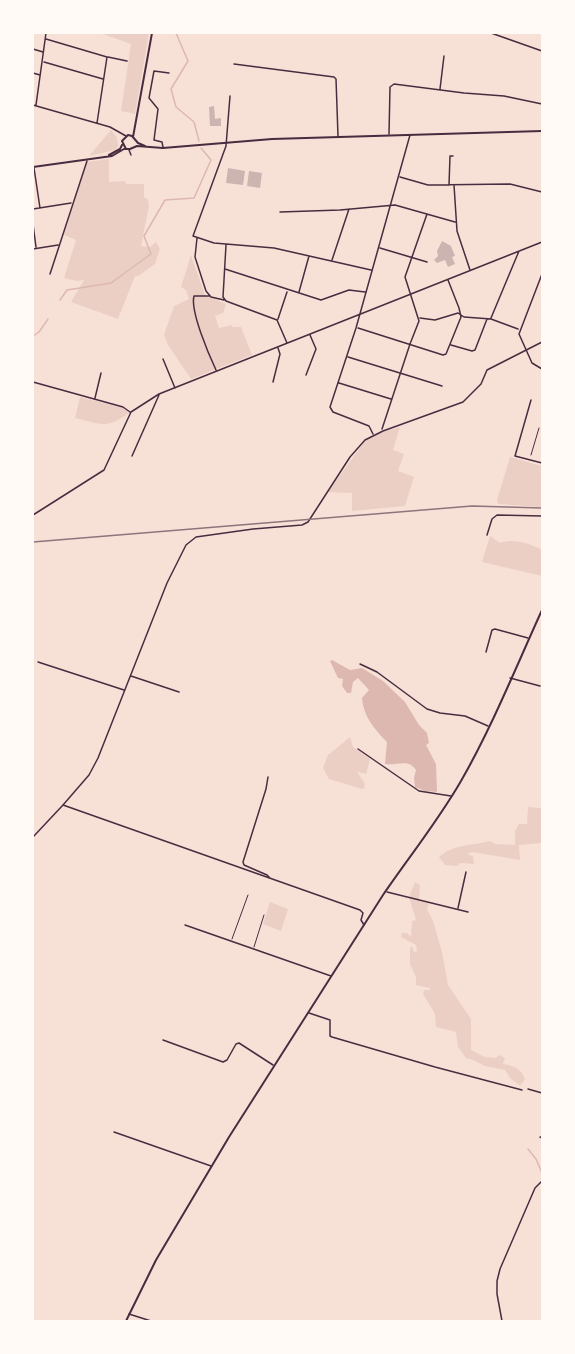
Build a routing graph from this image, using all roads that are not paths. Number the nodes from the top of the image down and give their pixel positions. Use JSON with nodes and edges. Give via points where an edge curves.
{"nodes":[{"id":1,"x":46,"y":33,"type":"edge"},
{"id":2,"x":152,"y":33,"type":"edge"},
{"id":3,"x":491,"y":33,"type":"edge"},
{"id":4,"x":46,"y":39,"type":"junction"},
{"id":5,"x":33,"y":49,"type":"edge"},
{"id":6,"x":542,"y":51,"type":"edge"},
{"id":7,"x":44,"y":52,"type":"junction"},
{"id":8,"x":444,"y":56,"type":"dead end"},
{"id":9,"x":107,"y":57,"type":"junction"},
{"id":10,"x":42,"y":61,"type":"junction"},
{"id":11,"x":127,"y":61,"type":"dead end"},
{"id":12,"x":234,"y":64,"type":"dead end"},
{"id":13,"x":33,"y":73,"type":"edge"},
{"id":14,"x":169,"y":73,"type":"dead end"},
{"id":15,"x":40,"y":75,"type":"junction"},
{"id":16,"x":104,"y":80,"type":"junction"},
{"id":17,"x":440,"y":90,"type":"junction"},
{"id":18,"x":230,"y":96,"type":"dead end"},
{"id":19,"x":542,"y":104,"type":"edge"},
{"id":20,"x":34,"y":105,"type":"edge"},
{"id":21,"x":97,"y":123,"type":"junction"},
{"id":22,"x":135,"y":124,"type":"junction"},
{"id":23,"x":116,"y":130,"type":"junction"},
{"id":24,"x":542,"y":131,"type":"edge"},
{"id":25,"x":128,"y":135,"type":"junction"},
{"id":26,"x":389,"y":135,"type":"junction"},
{"id":27,"x":410,"y":135,"type":"junction"},
{"id":28,"x":133,"y":137,"type":"junction"},
{"id":29,"x":338,"y":137,"type":"junction"},
{"id":30,"x":122,"y":140,"type":"junction"},
{"id":31,"x":136,"y":141,"type":"junction"},
{"id":32,"x":226,"y":142,"type":"junction"},
{"id":33,"x":122,"y":145,"type":"junction"},
{"id":34,"x":148,"y":147,"type":"junction"},
{"id":35,"x":134,"y":148,"type":"junction"},
{"id":36,"x":163,"y":148,"type":"junction"},
{"id":37,"x":127,"y":149,"type":"junction"},
{"id":38,"x":106,"y":156,"type":"junction"},
{"id":39,"x":453,"y":156,"type":"dead end"},
{"id":40,"x":87,"y":159,"type":"junction"},
{"id":41,"x":34,"y":167,"type":"edge"},
{"id":42,"x":399,"y":177,"type":"junction"},
{"id":43,"x":449,"y":185,"type":"junction"},
{"id":44,"x":454,"y":185,"type":"junction"},
{"id":45,"x":542,"y":192,"type":"edge"},
{"id":46,"x":72,"y":203,"type":"junction"},
{"id":47,"x":391,"y":205,"type":"junction"},
{"id":48,"x":40,"y":208,"type":"junction"},
{"id":49,"x":33,"y":209,"type":"edge"},
{"id":50,"x":349,"y":209,"type":"junction"},
{"id":51,"x":280,"y":212,"type":"dead end"},
{"id":52,"x":427,"y":214,"type":"junction"},
{"id":53,"x":455,"y":222,"type":"junction"},
{"id":54,"x":33,"y":224,"type":"edge"},
{"id":55,"x":197,"y":237,"type":"junction"},
{"id":56,"x":542,"y":242,"type":"edge"},
{"id":57,"x":58,"y":245,"type":"junction"},
{"id":58,"x":226,"y":245,"type":"junction"},
{"id":59,"x":37,"y":248,"type":"junction"},
{"id":60,"x":379,"y":248,"type":"junction"},
{"id":61,"x":33,"y":249,"type":"edge"},
{"id":62,"x":519,"y":251,"type":"junction"},
{"id":63,"x":309,"y":256,"type":"junction"},
{"id":64,"x":412,"y":257,"type":"junction"},
{"id":65,"x":332,"y":261,"type":"junction"},
{"id":66,"x":427,"y":262,"type":"dead end"},
{"id":67,"x":225,"y":269,"type":"junction"},
{"id":68,"x":470,"y":270,"type":"junction"},
{"id":69,"x":372,"y":271,"type":"junction"},
{"id":70,"x":50,"y":274,"type":"dead end"},
{"id":71,"x":542,"y":274,"type":"edge"},
{"id":72,"x":448,"y":279,"type":"junction"},
{"id":73,"x":287,"y":291,"type":"junction"},
{"id":74,"x":366,"y":293,"type":"junction"},
{"id":75,"x":299,"y":294,"type":"junction"},
{"id":76,"x":410,"y":294,"type":"junction"},
{"id":77,"x":210,"y":296,"type":"junction"},
{"id":78,"x":226,"y":301,"type":"junction"},
{"id":79,"x":360,"y":313,"type":"junction"},
{"id":80,"x":461,"y":314,"type":"junction"},
{"id":81,"x":419,"y":318,"type":"junction"},
{"id":82,"x":489,"y":319,"type":"junction"},
{"id":83,"x":278,"y":320,"type":"junction"},
{"id":84,"x":356,"y":328,"type":"junction"},
{"id":85,"x":520,"y":330,"type":"junction"},
{"id":86,"x":310,"y":334,"type":"junction"},
{"id":87,"x":542,"y":342,"type":"edge"},
{"id":88,"x":287,"y":344,"type":"junction"},
{"id":89,"x":410,"y":344,"type":"junction"},
{"id":90,"x":450,"y":344,"type":"junction"},
{"id":91,"x":278,"y":347,"type":"junction"},
{"id":92,"x":525,"y":350,"type":"junction"},
{"id":93,"x":347,"y":356,"type":"junction"},
{"id":94,"x":163,"y":358,"type":"dead end"},
{"id":95,"x":542,"y":369,"type":"edge"},
{"id":96,"x":216,"y":372,"type":"junction"},
{"id":97,"x":101,"y":373,"type":"dead end"},
{"id":98,"x":400,"y":373,"type":"junction"},
{"id":99,"x":306,"y":375,"type":"dead end"},
{"id":100,"x":33,"y":382,"type":"edge"},
{"id":101,"x":273,"y":382,"type":"dead end"},
{"id":102,"x":339,"y":383,"type":"junction"},
{"id":103,"x":442,"y":386,"type":"dead end"},
{"id":104,"x":175,"y":388,"type":"junction"},
{"id":105,"x":159,"y":394,"type":"junction"},
{"id":106,"x":95,"y":399,"type":"junction"},
{"id":107,"x":392,"y":400,"type":"junction"},
{"id":108,"x":531,"y":400,"type":"dead end"},
{"id":109,"x":131,"y":412,"type":"junction"},
{"id":110,"x":383,"y":431,"type":"junction"},
{"id":111,"x":374,"y":434,"type":"junction"},
{"id":112,"x":132,"y":456,"type":"dead end"},
{"id":113,"x":542,"y":463,"type":"edge"},
{"id":114,"x":33,"y":515,"type":"edge"},
{"id":115,"x":542,"y":516,"type":"edge"},
{"id":116,"x":487,"y":535,"type":"dead end"},
{"id":117,"x":542,"y":610,"type":"edge"},
{"id":118,"x":529,"y":638,"type":"junction"},
{"id":119,"x":486,"y":652,"type":"dead end"},
{"id":120,"x":39,"y":662,"type":"dead end"},
{"id":121,"x":360,"y":664,"type":"dead end"},
{"id":122,"x":131,"y":676,"type":"junction"},
{"id":123,"x":510,"y":678,"type":"junction"},
{"id":124,"x":540,"y":686,"type":"dead end"},
{"id":125,"x":125,"y":691,"type":"junction"},
{"id":126,"x":179,"y":692,"type":"dead end"},
{"id":127,"x":489,"y":726,"type":"junction"},
{"id":128,"x":358,"y":749,"type":"dead end"},
{"id":129,"x":268,"y":777,"type":"dead end"},
{"id":130,"x":452,"y":796,"type":"junction"},
{"id":131,"x":63,"y":805,"type":"junction"},
{"id":132,"x":33,"y":837,"type":"edge"},
{"id":133,"x":466,"y":872,"type":"dead end"},
{"id":134,"x":270,"y":879,"type":"junction"},
{"id":135,"x":386,"y":892,"type":"junction"},
{"id":136,"x":248,"y":895,"type":"dead end"},
{"id":137,"x":458,"y":909,"type":"junction"},
{"id":138,"x":468,"y":912,"type":"dead end"},
{"id":139,"x":264,"y":915,"type":"dead end"},
{"id":140,"x":185,"y":925,"type":"dead end"},
{"id":141,"x":364,"y":926,"type":"junction"},
{"id":142,"x":232,"y":941,"type":"junction"},
{"id":143,"x":253,"y":949,"type":"junction"},
{"id":144,"x":332,"y":976,"type":"junction"},
{"id":145,"x":308,"y":1013,"type":"junction"},
{"id":146,"x":163,"y":1040,"type":"dead end"},
{"id":147,"x":274,"y":1066,"type":"junction"},
{"id":148,"x":522,"y":1089,"type":"dead end"},
{"id":149,"x":528,"y":1089,"type":"dead end"},
{"id":150,"x":542,"y":1093,"type":"edge"},
{"id":151,"x":114,"y":1132,"type":"dead end"},
{"id":152,"x":211,"y":1167,"type":"junction"},
{"id":153,"x":542,"y":1181,"type":"edge"},
{"id":154,"x":129,"y":1314,"type":"junction"},
{"id":155,"x":126,"y":1321,"type":"edge"},
{"id":156,"x":151,"y":1321,"type":"edge"},
{"id":157,"x":502,"y":1321,"type":"edge"}],
"edges":[{"from":1,"to":4,"type":"street"},
{"from":2,"to":22,"type":"street"},
{"from":3,"to":6,"type":"street"},
{"from":4,"to":7,"type":"street"},
{"from":4,"to":9,"type":"street"},
{"from":5,"to":7,"type":"street"},
{"from":7,"to":10,"type":"street"},
{"from":8,"to":17,"type":"street"},
{"from":9,"to":11,"type":"street"},
{"from":9,"to":16,"type":"street"},
{"from":10,"to":15,"type":"street"},
{"from":10,"to":16,"type":"street"},
{"from":12,"to":29,"type":"street","via":[[334,77]]},
{"from":13,"to":15,"type":"street"},
{"from":14,"to":36,"type":"street","via":[[154,71],[149,98],[158,109],[154,140],[162,142]]},
{"from":15,"to":20,"type":"street"},
{"from":16,"to":21,"type":"street"},
{"from":17,"to":19,"type":"street"},
{"from":17,"to":26,"type":"street","via":[[396,83],[390,87]]},
{"from":18,"to":32,"type":"street"},
{"from":20,"to":21,"type":"street"},
{"from":21,"to":23,"type":"street"},
{"from":22,"to":25,"type":"street"},
{"from":22,"to":28,"type":"street"},
{"from":23,"to":25,"type":"street"},
{"from":23,"to":30,"type":"street"},
{"from":24,"to":27,"type":"street"},
{"from":25,"to":28,"type":"street"},
{"from":25,"to":30,"type":"street"},
{"from":26,"to":27,"type":"street"},
{"from":26,"to":29,"type":"street"},
{"from":27,"to":42,"type":"street"},
{"from":28,"to":31,"type":"street"},
{"from":29,"to":32,"type":"street"},
{"from":30,"to":33,"type":"street"},
{"from":31,"to":34,"type":"street"},
{"from":31,"to":35,"type":"street"},
{"from":32,"to":36,"type":"street"},
{"from":32,"to":55,"type":"street","via":[[193,236]]},
{"from":33,"to":37,"type":"street"},
{"from":33,"to":38,"type":"street"},
{"from":34,"to":35,"type":"street"},
{"from":34,"to":36,"type":"street"},
{"from":35,"to":37,"type":"street"},
{"from":35,"to":37,"type":"street","via":[[133,155]]},
{"from":37,"to":38,"type":"street"},
{"from":38,"to":40,"type":"street"},
{"from":39,"to":43,"type":"street","via":[[448,161]]},
{"from":40,"to":41,"type":"street"},
{"from":40,"to":46,"type":"street"},
{"from":41,"to":48,"type":"street"},
{"from":42,"to":43,"type":"street","via":[[422,184]]},
{"from":42,"to":47,"type":"street"},
{"from":43,"to":44,"type":"street"},
{"from":44,"to":45,"type":"street","via":[[510,184]]},
{"from":44,"to":53,"type":"street"},
{"from":46,"to":48,"type":"street"},
{"from":46,"to":57,"type":"street"},
{"from":47,"to":50,"type":"street"},
{"from":47,"to":52,"type":"street"},
{"from":47,"to":60,"type":"street"},
{"from":48,"to":49,"type":"street"},
{"from":50,"to":51,"type":"street"},
{"from":50,"to":65,"type":"street"},
{"from":52,"to":53,"type":"street"},
{"from":52,"to":64,"type":"street"},
{"from":53,"to":68,"type":"street"},
{"from":54,"to":59,"type":"street"},
{"from":55,"to":58,"type":"street"},
{"from":55,"to":77,"type":"street","via":[[195,257]]},
{"from":56,"to":62,"type":"street"},
{"from":57,"to":59,"type":"street"},
{"from":57,"to":70,"type":"street"},
{"from":58,"to":63,"type":"street","via":[[274,248]]},
{"from":58,"to":67,"type":"street"},
{"from":59,"to":61,"type":"street"},
{"from":60,"to":64,"type":"street"},
{"from":60,"to":69,"type":"street"},
{"from":62,"to":68,"type":"street"},
{"from":62,"to":82,"type":"street"},
{"from":63,"to":65,"type":"street"},
{"from":63,"to":75,"type":"street"},
{"from":64,"to":66,"type":"street"},
{"from":64,"to":76,"type":"street","via":[[405,277]]},
{"from":65,"to":69,"type":"street"},
{"from":67,"to":73,"type":"street"},
{"from":67,"to":78,"type":"street"},
{"from":68,"to":72,"type":"street"},
{"from":69,"to":74,"type":"street"},
{"from":71,"to":85,"type":"street"},
{"from":72,"to":76,"type":"street"},
{"from":72,"to":80,"type":"street"},
{"from":73,"to":75,"type":"street"},
{"from":73,"to":83,"type":"street"},
{"from":74,"to":75,"type":"street","via":[[349,290],[321,300]]},
{"from":74,"to":79,"type":"street"},
{"from":76,"to":79,"type":"street"},
{"from":76,"to":81,"type":"street"},
{"from":77,"to":78,"type":"street"},
{"from":77,"to":96,"type":"street","via":[[194,296],[193,304]]},
{"from":78,"to":83,"type":"street"},
{"from":79,"to":84,"type":"street"},
{"from":79,"to":86,"type":"street"},
{"from":80,"to":81,"type":"street","via":[[435,320]]},
{"from":80,"to":82,"type":"street"},
{"from":80,"to":90,"type":"street"},
{"from":81,"to":89,"type":"street"},
{"from":82,"to":85,"type":"street"},
{"from":82,"to":90,"type":"street","via":[[475,350]]},
{"from":83,"to":88,"type":"street"},
{"from":84,"to":89,"type":"street"},
{"from":84,"to":93,"type":"street"},
{"from":85,"to":92,"type":"street"},
{"from":86,"to":88,"type":"street"},
{"from":86,"to":99,"type":"street","via":[[316,349]]},
{"from":87,"to":92,"type":"street"},
{"from":88,"to":91,"type":"street"},
{"from":89,"to":90,"type":"street","via":[[443,355]]},
{"from":89,"to":98,"type":"street"},
{"from":91,"to":96,"type":"street"},
{"from":91,"to":101,"type":"street"},
{"from":92,"to":95,"type":"street","via":[[533,364]]},
{"from":92,"to":110,"type":"street","via":[[487,370],[479,387],[463,402]]},
{"from":93,"to":98,"type":"street"},
{"from":93,"to":102,"type":"street"},
{"from":94,"to":104,"type":"street"},
{"from":96,"to":104,"type":"street"},
{"from":97,"to":106,"type":"street"},
{"from":98,"to":103,"type":"street"},
{"from":98,"to":107,"type":"street"},
{"from":100,"to":106,"type":"street"},
{"from":102,"to":107,"type":"street"},
{"from":102,"to":111,"type":"street","via":[[330,407],[333,412],[369,426]]},
{"from":104,"to":105,"type":"street"},
{"from":105,"to":109,"type":"street"},
{"from":105,"to":112,"type":"street"},
{"from":106,"to":109,"type":"street"},
{"from":107,"to":110,"type":"street"},
{"from":108,"to":113,"type":"street","via":[[515,456]]},
{"from":109,"to":114,"type":"street","via":[[104,470]]},
{"from":110,"to":111,"type":"street"},
{"from":111,"to":122,"type":"street","via":[[350,457],[308,522],[196,537],[186,545]]},
{"from":115,"to":116,"type":"street","via":[[496,515]]},
{"from":117,"to":118,"type":"street"},
{"from":118,"to":119,"type":"street","via":[[495,629]]},
{"from":118,"to":123,"type":"street"},
{"from":120,"to":125,"type":"street"},
{"from":121,"to":127,"type":"street","via":[[427,709],[465,716]]},
{"from":122,"to":125,"type":"street"},
{"from":122,"to":126,"type":"street"},
{"from":123,"to":124,"type":"street"},
{"from":123,"to":127,"type":"street"},
{"from":125,"to":131,"type":"street","via":[[89,775]]},
{"from":127,"to":130,"type":"street"},
{"from":128,"to":130,"type":"street","via":[[419,791]]},
{"from":129,"to":134,"type":"street","via":[[243,864]]},
{"from":130,"to":135,"type":"street"},
{"from":131,"to":132,"type":"street"},
{"from":131,"to":134,"type":"street"},
{"from":133,"to":137,"type":"street"},
{"from":134,"to":141,"type":"street","via":[[360,910]]},
{"from":135,"to":137,"type":"street"},
{"from":135,"to":141,"type":"street"},
{"from":136,"to":142,"type":"lane"},
{"from":137,"to":138,"type":"street"},
{"from":139,"to":143,"type":"lane"},
{"from":140,"to":142,"type":"street"},
{"from":141,"to":144,"type":"street"},
{"from":142,"to":143,"type":"street"},
{"from":143,"to":144,"type":"street"},
{"from":144,"to":145,"type":"street"},
{"from":145,"to":147,"type":"street"},
{"from":145,"to":148,"type":"street","via":[[330,1020],[332,1037]]},
{"from":146,"to":147,"type":"street","via":[[224,1062],[239,1043]]},
{"from":147,"to":152,"type":"street"},
{"from":149,"to":150,"type":"street"},
{"from":151,"to":152,"type":"street"},
{"from":152,"to":154,"type":"street"},
{"from":153,"to":157,"type":"street","via":[[535,1188],[500,1269],[496,1294]]},
{"from":154,"to":155,"type":"street"},
{"from":154,"to":156,"type":"street"}]}
